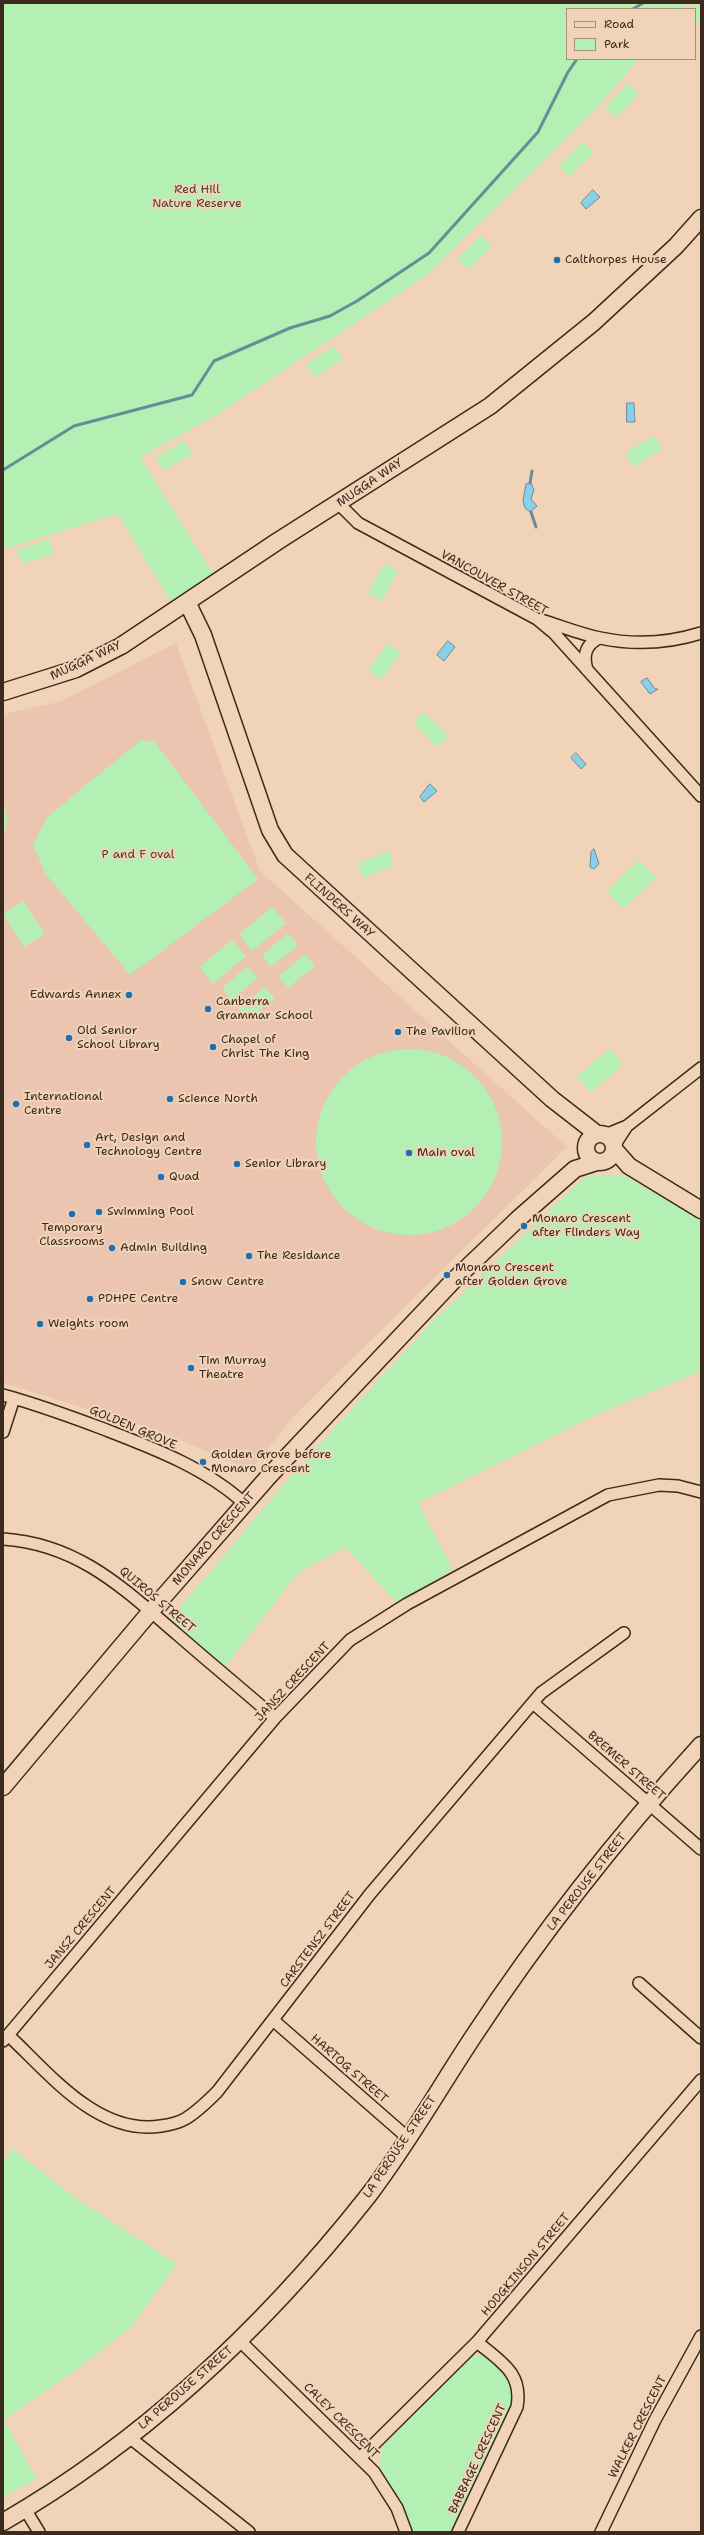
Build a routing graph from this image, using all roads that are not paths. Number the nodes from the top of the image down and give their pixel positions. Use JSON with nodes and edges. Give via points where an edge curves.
{"nodes":[{"id":1,"x":701,"y":218,"type":"edge"},
{"id":2,"x":339,"y":504,"type":"junction"},
{"id":3,"x":183,"y":604,"type":"junction"},
{"id":4,"x":537,"y":619,"type":"junction"},
{"id":5,"x":701,"y":634,"type":"edge"},
{"id":6,"x":599,"y":638,"type":"junction"},
{"id":7,"x":587,"y":670,"type":"junction"},
{"id":8,"x":3,"y":692,"type":"edge"},
{"id":9,"x":701,"y":796,"type":"edge"},
{"id":10,"x":701,"y":1068,"type":"edge"},
{"id":11,"x":601,"y":1148,"type":"junction"},
{"id":12,"x":701,"y":1210,"type":"edge"},
{"id":13,"x":3,"y":1395,"type":"edge"},
{"id":14,"x":14,"y":1398,"type":"junction"},
{"id":15,"x":3,"y":1432,"type":"edge"},
{"id":16,"x":701,"y":1492,"type":"edge"},
{"id":17,"x":244,"y":1504,"type":"junction"},
{"id":18,"x":3,"y":1539,"type":"edge"},
{"id":19,"x":151,"y":1611,"type":"junction"},
{"id":20,"x":624,"y":1633,"type":"dead end"},
{"id":21,"x":533,"y":1703,"type":"junction"},
{"id":22,"x":275,"y":1718,"type":"junction"},
{"id":23,"x":701,"y":1745,"type":"edge"},
{"id":24,"x":3,"y":1787,"type":"edge"},
{"id":25,"x":649,"y":1804,"type":"junction"},
{"id":26,"x":701,"y":1849,"type":"edge"},
{"id":27,"x":639,"y":1983,"type":"dead end"},
{"id":28,"x":273,"y":2020,"type":"junction"},
{"id":29,"x":5,"y":2038,"type":"edge"},
{"id":30,"x":701,"y":2038,"type":"edge"},
{"id":31,"x":701,"y":2080,"type":"edge"},
{"id":32,"x":408,"y":2138,"type":"junction"},
{"id":33,"x":701,"y":2336,"type":"edge"},
{"id":34,"x":240,"y":2341,"type":"junction"},
{"id":35,"x":477,"y":2342,"type":"junction"},
{"id":36,"x":129,"y":2437,"type":"junction"},
{"id":37,"x":360,"y":2458,"type":"junction"},
{"id":38,"x":26,"y":2509,"type":"junction"},
{"id":39,"x":3,"y":2522,"type":"edge"},
{"id":40,"x":39,"y":2532,"type":"edge"},
{"id":41,"x":249,"y":2532,"type":"edge"},
{"id":42,"x":406,"y":2532,"type":"edge"},
{"id":43,"x":458,"y":2532,"type":"edge"},
{"id":44,"x":601,"y":2532,"type":"edge"}],
"edges":[{"from":1,"to":2,"type":"street","name":"MUGGA WAY","via":[[676,246],[594,322],[490,406]]},
{"from":2,"to":3,"type":"street","name":"MUGGA WAY"},
{"from":2,"to":4,"type":"street","name":"VANCOUVER STREET","via":[[358,524]]},
{"from":3,"to":8,"type":"street","name":"MUGGA WAY","via":[[121,646],[94,660],[52,678]]},
{"from":3,"to":11,"type":"street","name":"FLINDERS WAY","via":[[203,635],[270,830],[285,855],[552,1098]]},
{"from":4,"to":6,"type":"street"},
{"from":4,"to":7,"type":"street","name":"VANCOUVER STREET","via":[[554,633]]},
{"from":5,"to":6,"type":"street","via":[[658,642]]},
{"from":6,"to":7,"type":"street","via":[[591,643],[585,653]]},
{"from":7,"to":9,"type":"street","name":"VANCOUVER STREET"},
{"from":10,"to":11,"type":"street","name":"MONARO CRESCENT"},
{"from":11,"to":12,"type":"street","name":"FLINDERS WAY"},
{"from":11,"to":17,"type":"street","name":"MONARO CRESCENT","via":[[518,1219],[452,1282]]},
{"from":13,"to":14,"type":"street","name":"GOLDEN GROVE"},
{"from":14,"to":15,"type":"street"},
{"from":14,"to":17,"type":"street","name":"GOLDEN GROVE","via":[[150,1448],[199,1471]]},
{"from":16,"to":22,"type":"street","name":"JANSZ CRESCENT","via":[[678,1486],[658,1485],[608,1495],[406,1604],[364,1630],[350,1640]]},
{"from":17,"to":19,"type":"street","name":"MONARO CRESCENT"},
{"from":18,"to":19,"type":"street","name":"QUIROS STREET","via":[[19,1540],[43,1547],[87,1564],[105,1573]]},
{"from":19,"to":22,"type":"street","name":"QUIROS STREET"},
{"from":19,"to":24,"type":"street","name":"MONARO CRESCENT"},
{"from":20,"to":21,"type":"street","name":"CARSTENSZ STREET","via":[[541,1693]]},
{"from":21,"to":25,"type":"street","name":"BREMER STREET"},
{"from":21,"to":28,"type":"street","name":"CARSTENSZ STREET","via":[[370,1894]]},
{"from":22,"to":29,"type":"street","name":"JANSZ CRESCENT"},
{"from":23,"to":25,"type":"street","name":"LA PEROUSE STREET"},
{"from":25,"to":26,"type":"street","name":"BREMER STREET"},
{"from":25,"to":32,"type":"street","name":"LA PEROUSE STREET","via":[[541,1942],[474,2035]]},
{"from":27,"to":30,"type":"street"},
{"from":28,"to":29,"type":"street","name":"CARSTENSZ STREET","via":[[217,2092],[200,2108],[184,2120],[148,2128],[124,2125],[84,2105]]},
{"from":28,"to":32,"type":"street","name":"HARTOG STREET"},
{"from":31,"to":35,"type":"street","name":"HODGKINSON STREET"},
{"from":32,"to":34,"type":"street","name":"LA PEROUSE STREET","via":[[391,2164],[312,2264]]},
{"from":33,"to":44,"type":"street","name":"WALKER CRESCENT","via":[[655,2420]]},
{"from":34,"to":36,"type":"street","name":"LA PEROUSE STREET"},
{"from":34,"to":37,"type":"street","name":"CALEY CRESCENT"},
{"from":35,"to":37,"type":"street","name":"HODGKINSON STREET"},
{"from":35,"to":43,"type":"street","name":"BABBAGE CRESCENT","via":[[512,2371],[519,2397],[517,2407]]},
{"from":36,"to":38,"type":"street","name":"LA PEROUSE STREET"},
{"from":36,"to":41,"type":"street"},
{"from":37,"to":42,"type":"street","name":"CALEY CRESCENT","via":[[386,2489]]},
{"from":38,"to":39,"type":"street","name":"LA PEROUSE STREET"},
{"from":38,"to":40,"type":"street"}]}
